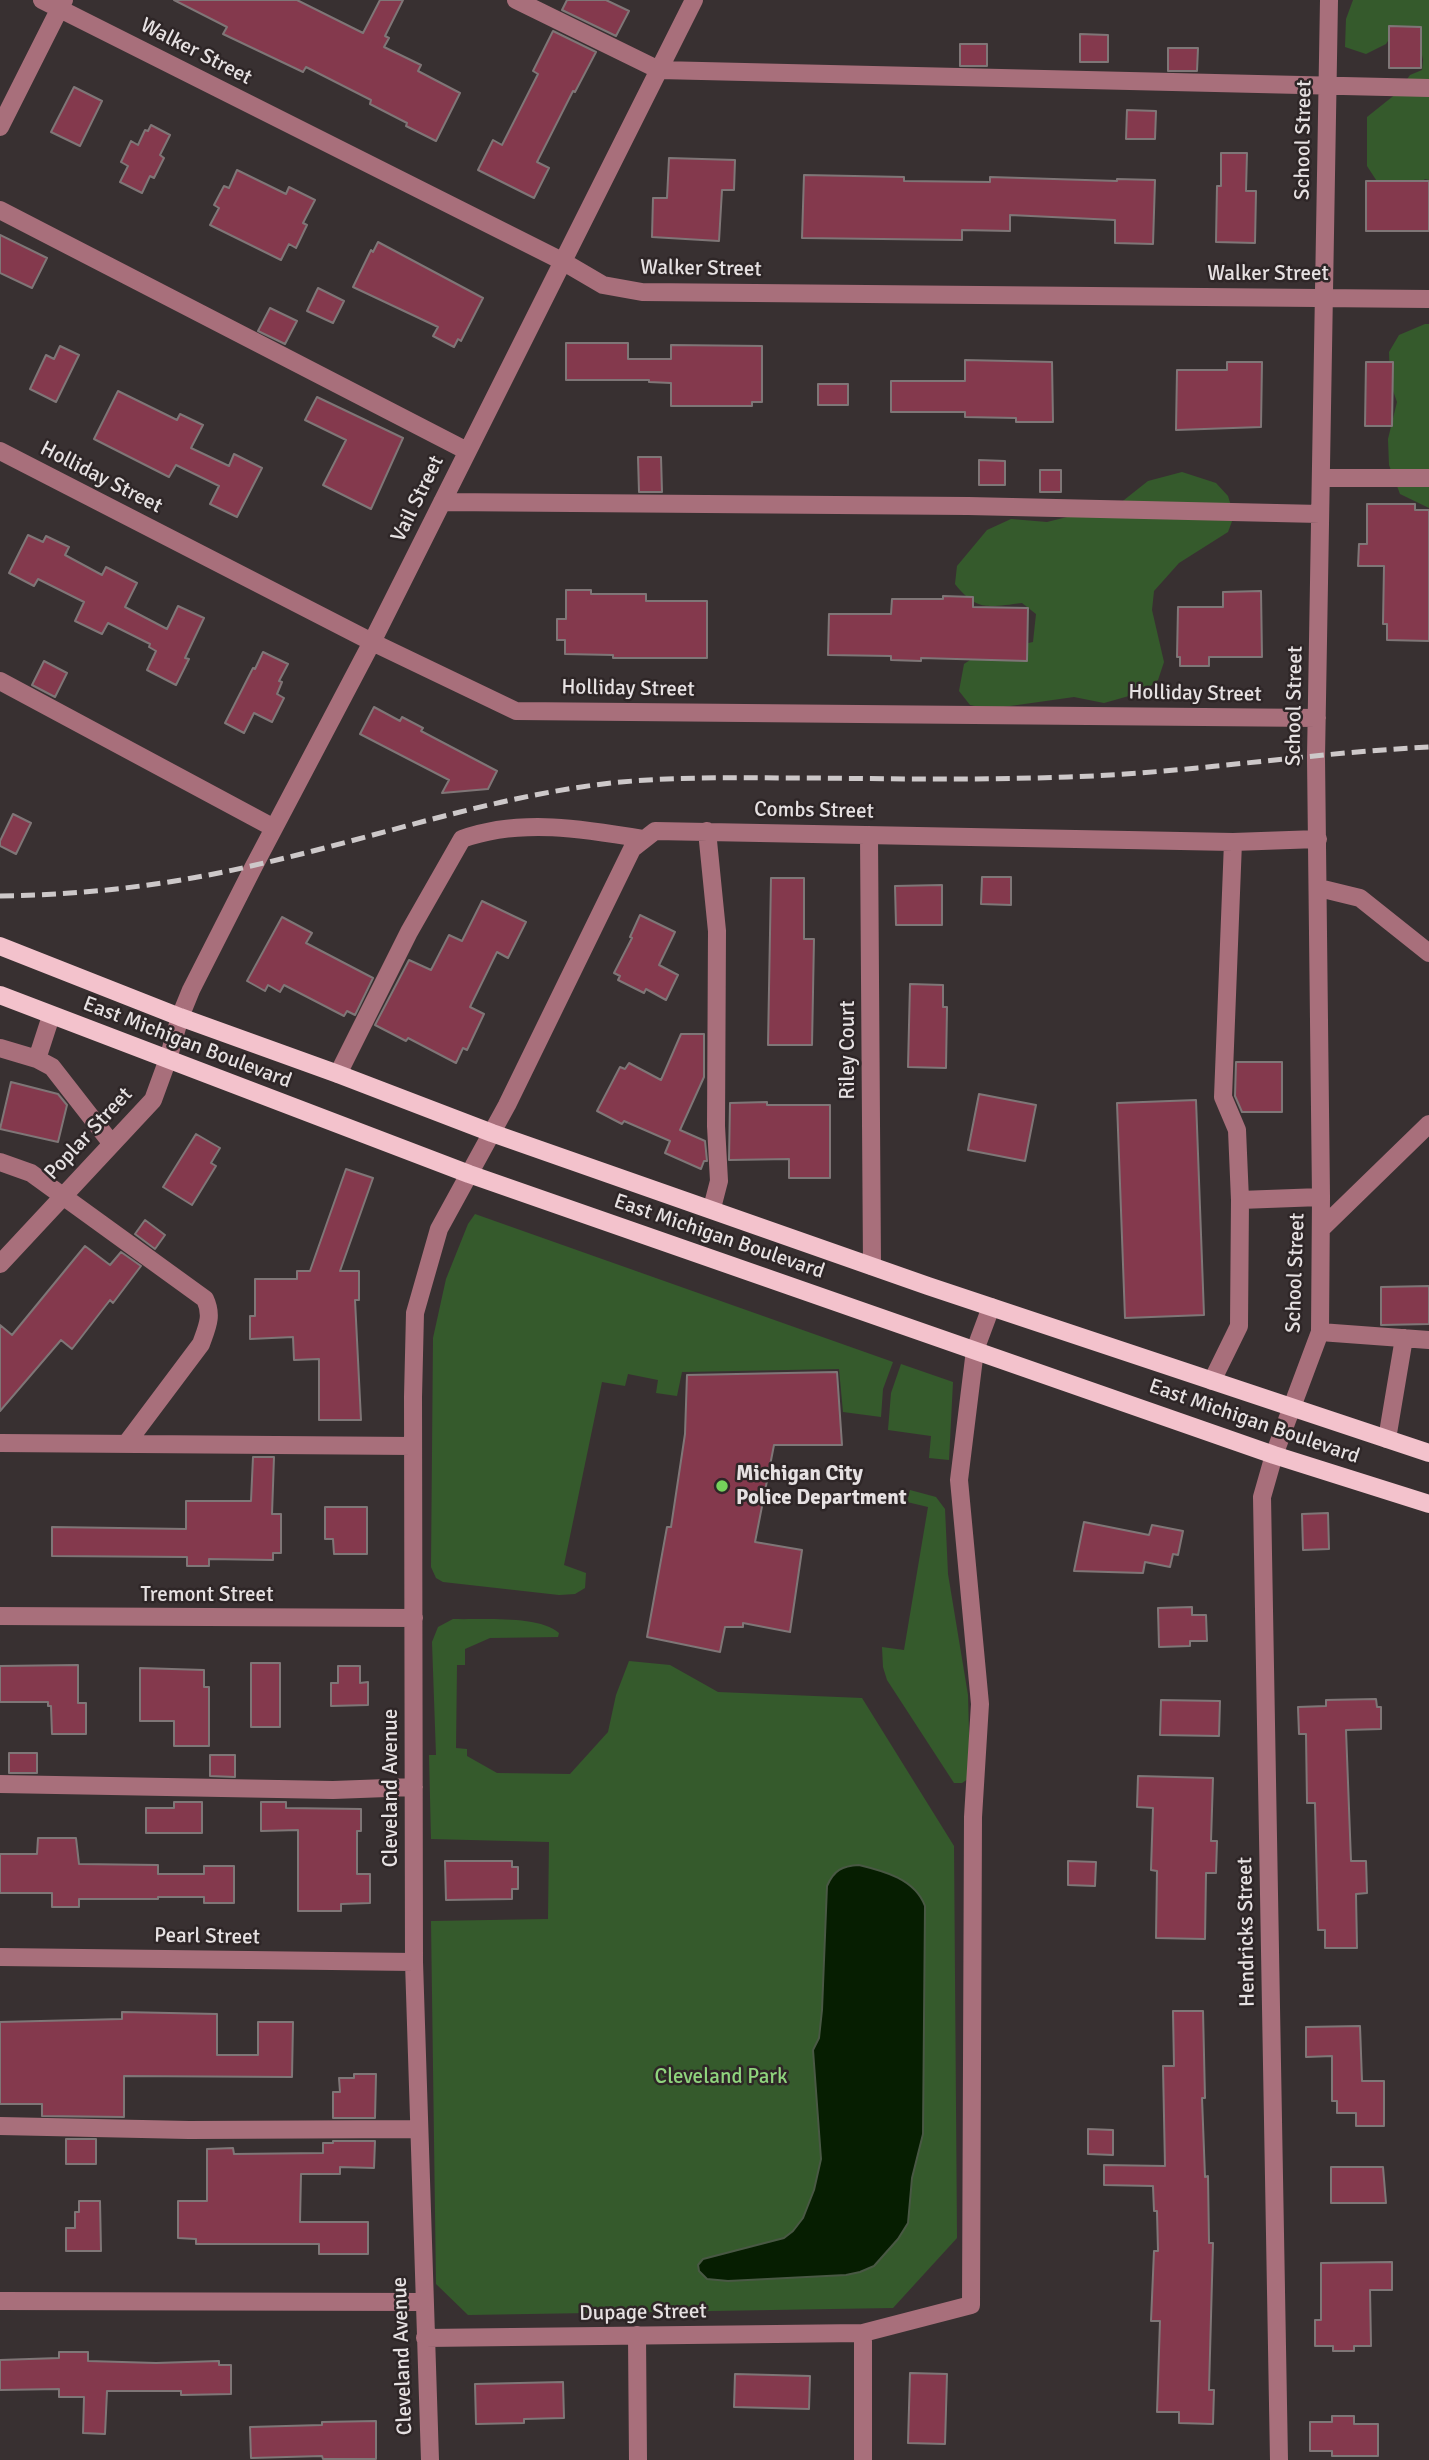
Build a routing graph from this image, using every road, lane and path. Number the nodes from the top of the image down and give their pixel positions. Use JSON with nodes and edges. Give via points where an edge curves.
{"nodes":[{"id":1,"x":42,"y":0,"type":"edge"},
{"id":2,"x":516,"y":0,"type":"edge"},
{"id":3,"x":694,"y":0,"type":"edge"},
{"id":4,"x":1329,"y":0,"type":"edge"},
{"id":5,"x":62,"y":4,"type":"edge"},
{"id":6,"x":659,"y":70,"type":"junction"},
{"id":7,"x":1327,"y":86,"type":"junction"},
{"id":8,"x":1429,"y":88,"type":"edge"},
{"id":9,"x":0,"y":127,"type":"edge"},
{"id":10,"x":0,"y":210,"type":"edge"},
{"id":11,"x":562,"y":261,"type":"junction"},
{"id":12,"x":1324,"y":297,"type":"junction"},
{"id":13,"x":1429,"y":299,"type":"edge"},
{"id":14,"x":0,"y":451,"type":"edge"},
{"id":15,"x":467,"y":451,"type":"junction"},
{"id":16,"x":1321,"y":478,"type":"junction"},
{"id":17,"x":1429,"y":478,"type":"edge"},
{"id":18,"x":442,"y":502,"type":"junction"},
{"id":19,"x":1320,"y":514,"type":"junction"},
{"id":20,"x":372,"y":642,"type":"junction"},
{"id":21,"x":0,"y":681,"type":"edge"},
{"id":22,"x":1317,"y":718,"type":"junction"},
{"id":23,"x":274,"y":828,"type":"junction"},
{"id":24,"x":707,"y":831,"type":"junction"},
{"id":25,"x":869,"y":835,"type":"junction"},
{"id":26,"x":644,"y":839,"type":"junction"},
{"id":27,"x":1318,"y":839,"type":"junction"},
{"id":28,"x":1233,"y":842,"type":"junction"},
{"id":29,"x":1319,"y":888,"type":"junction"},
{"id":30,"x":0,"y":946,"type":"edge"},
{"id":31,"x":1429,"y":953,"type":"edge"},
{"id":32,"x":0,"y":995,"type":"edge"},
{"id":33,"x":51,"y":1016,"type":"junction"},
{"id":34,"x":180,"y":1017,"type":"junction"},
{"id":35,"x":0,"y":1048,"type":"edge"},
{"id":36,"x":37,"y":1059,"type":"junction"},
{"id":37,"x":168,"y":1059,"type":"junction"},
{"id":38,"x":338,"y":1074,"type":"junction"},
{"id":39,"x":1429,"y":1124,"type":"edge"},
{"id":40,"x":492,"y":1133,"type":"junction"},
{"id":41,"x":112,"y":1144,"type":"junction"},
{"id":42,"x":0,"y":1162,"type":"edge"},
{"id":43,"x":469,"y":1174,"type":"junction"},
{"id":44,"x":64,"y":1195,"type":"junction"},
{"id":45,"x":1321,"y":1197,"type":"junction"},
{"id":46,"x":1240,"y":1200,"type":"junction"},
{"id":47,"x":712,"y":1209,"type":"junction"},
{"id":48,"x":1321,"y":1229,"type":"junction"},
{"id":49,"x":0,"y":1264,"type":"edge"},
{"id":50,"x":872,"y":1266,"type":"junction"},
{"id":51,"x":991,"y":1307,"type":"junction"},
{"id":52,"x":1320,"y":1332,"type":"junction"},
{"id":53,"x":1405,"y":1338,"type":"junction"},
{"id":54,"x":1429,"y":1340,"type":"edge"},
{"id":55,"x":975,"y":1350,"type":"junction"},
{"id":56,"x":1212,"y":1381,"type":"junction"},
{"id":57,"x":1292,"y":1409,"type":"junction"},
{"id":58,"x":1387,"y":1439,"type":"junction"},
{"id":59,"x":0,"y":1443,"type":"edge"},
{"id":60,"x":126,"y":1444,"type":"junction"},
{"id":61,"x":413,"y":1446,"type":"junction"},
{"id":62,"x":1429,"y":1453,"type":"edge"},
{"id":63,"x":1274,"y":1455,"type":"junction"},
{"id":64,"x":1429,"y":1504,"type":"edge"},
{"id":65,"x":0,"y":1616,"type":"edge"},
{"id":66,"x":414,"y":1618,"type":"junction"},
{"id":67,"x":0,"y":1784,"type":"edge"},
{"id":68,"x":414,"y":1787,"type":"junction"},
{"id":69,"x":0,"y":1957,"type":"edge"},
{"id":70,"x":414,"y":1962,"type":"junction"},
{"id":71,"x":0,"y":2126,"type":"edge"},
{"id":72,"x":419,"y":2129,"type":"junction"},
{"id":73,"x":0,"y":2301,"type":"edge"},
{"id":74,"x":424,"y":2302,"type":"junction"},
{"id":75,"x":863,"y":2333,"type":"junction"},
{"id":76,"x":637,"y":2335,"type":"junction"},
{"id":77,"x":425,"y":2338,"type":"junction"},
{"id":78,"x":430,"y":2460,"type":"edge"},
{"id":79,"x":638,"y":2460,"type":"edge"},
{"id":80,"x":863,"y":2460,"type":"edge"},
{"id":81,"x":1279,"y":2460,"type":"edge"}],
"edges":[{"from":1,"to":5,"type":"street","name":"Walker Street"},
{"from":2,"to":6,"type":"street"},
{"from":3,"to":6,"type":"street","name":"Vail Street"},
{"from":4,"to":7,"type":"street","name":"School Street"},
{"from":5,"to":9,"type":"street"},
{"from":5,"to":11,"type":"street","name":"Walker Street"},
{"from":6,"to":7,"type":"street"},
{"from":6,"to":11,"type":"street","name":"Vail Street"},
{"from":7,"to":8,"type":"street"},
{"from":7,"to":12,"type":"street","name":"School Street"},
{"from":10,"to":15,"type":"street"},
{"from":11,"to":12,"type":"street","name":"Walker Street","via":[[603,285],[642,292]]},
{"from":11,"to":15,"type":"street","name":"Vail Street"},
{"from":12,"to":13,"type":"street","name":"Walker Street"},
{"from":12,"to":16,"type":"street","name":"School Street"},
{"from":14,"to":20,"type":"street","name":"Holliday Street"},
{"from":15,"to":18,"type":"street","name":"Vail Street"},
{"from":16,"to":17,"type":"street"},
{"from":16,"to":19,"type":"street","name":"School Street"},
{"from":18,"to":19,"type":"street"},
{"from":18,"to":20,"type":"street","name":"Vail Street"},
{"from":19,"to":22,"type":"street","name":"School Street"},
{"from":20,"to":22,"type":"street","name":"Holliday Street","via":[[516,711]]},
{"from":20,"to":23,"type":"street","name":"Vail Street"},
{"from":21,"to":23,"type":"street"},
{"from":22,"to":27,"type":"street","name":"School Street"},
{"from":23,"to":34,"type":"street","name":"Vail Street"},
{"from":24,"to":25,"type":"street","name":"Combs Street"},
{"from":24,"to":26,"type":"street","name":"Combs Street","via":[[655,831]]},
{"from":24,"to":47,"type":"street","via":[[717,931],[719,1181]]},
{"from":25,"to":28,"type":"street","name":"Combs Street"},
{"from":25,"to":50,"type":"street","name":"Riley Court"},
{"from":26,"to":38,"type":"street","via":[[542,827],[493,830],[462,839]]},
{"from":26,"to":40,"type":"street","via":[[632,849]]},
{"from":27,"to":28,"type":"street","name":"Combs Street"},
{"from":27,"to":29,"type":"street","name":"School Street"},
{"from":28,"to":46,"type":"street","via":[[1223,1097],[1237,1130]]},
{"from":29,"to":31,"type":"street","via":[[1360,898]]},
{"from":29,"to":45,"type":"street","name":"School Street"},
{"from":30,"to":34,"type":"main road","name":"East Michigan Boulevard"},
{"from":32,"to":33,"type":"main road","name":"East Michigan Boulevard"},
{"from":33,"to":36,"type":"street"},
{"from":33,"to":37,"type":"main road","name":"East Michigan Boulevard"},
{"from":34,"to":37,"type":"street","name":"Poplar Street"},
{"from":34,"to":38,"type":"main road","name":"East Michigan Boulevard"},
{"from":35,"to":36,"type":"street"},
{"from":36,"to":41,"type":"street","via":[[52,1066]]},
{"from":37,"to":41,"type":"street","name":"Poplar Street","via":[[153,1100]]},
{"from":37,"to":43,"type":"main road","name":"East Michigan Boulevard"},
{"from":38,"to":40,"type":"main road","name":"East Michigan Boulevard"},
{"from":39,"to":48,"type":"street"},
{"from":40,"to":43,"type":"street","name":"Cleveland Avenue"},
{"from":40,"to":47,"type":"main road","name":"East Michigan Boulevard"},
{"from":41,"to":44,"type":"street","name":"Poplar Street"},
{"from":42,"to":44,"type":"street","via":[[31,1173]]},
{"from":43,"to":55,"type":"main road","name":"East Michigan Boulevard"},
{"from":43,"to":61,"type":"street","name":"Cleveland Avenue","via":[[439,1229],[415,1313]]},
{"from":44,"to":49,"type":"street","name":"Poplar Street"},
{"from":44,"to":60,"type":"street","via":[[205,1299],[210,1311],[201,1344]]},
{"from":45,"to":46,"type":"street"},
{"from":45,"to":48,"type":"street","name":"School Street"},
{"from":46,"to":56,"type":"street","via":[[1239,1326]]},
{"from":47,"to":50,"type":"main road","name":"East Michigan Boulevard"},
{"from":48,"to":52,"type":"street","name":"School Street"},
{"from":50,"to":51,"type":"main road","name":"East Michigan Boulevard"},
{"from":51,"to":55,"type":"street"},
{"from":51,"to":56,"type":"main road","name":"East Michigan Boulevard"},
{"from":52,"to":53,"type":"street"},
{"from":52,"to":57,"type":"street","name":"School Street"},
{"from":53,"to":54,"type":"street"},
{"from":53,"to":58,"type":"street"},
{"from":55,"to":63,"type":"main road","name":"East Michigan Boulevard"},
{"from":55,"to":75,"type":"street","name":"Dupage Street","via":[[959,1480],[980,1704],[973,1817],[971,2305]]},
{"from":56,"to":57,"type":"main road","name":"East Michigan Boulevard"},
{"from":57,"to":58,"type":"main road","name":"East Michigan Boulevard"},
{"from":57,"to":63,"type":"street","name":"Hendricks Street"},
{"from":58,"to":62,"type":"main road","name":"East Michigan Boulevard"},
{"from":59,"to":60,"type":"street"},
{"from":60,"to":61,"type":"street"},
{"from":61,"to":66,"type":"street","name":"Cleveland Avenue"},
{"from":63,"to":64,"type":"main road","name":"East Michigan Boulevard"},
{"from":63,"to":81,"type":"street","name":"Hendricks Street","via":[[1262,1497]]},
{"from":65,"to":66,"type":"street","name":"Tremont Street"},
{"from":66,"to":68,"type":"street","name":"Cleveland Avenue"},
{"from":67,"to":68,"type":"street","via":[[333,1790]]},
{"from":68,"to":70,"type":"street","name":"Cleveland Avenue"},
{"from":69,"to":70,"type":"street","name":"Pearl Street"},
{"from":70,"to":72,"type":"street","name":"Cleveland Avenue"},
{"from":71,"to":72,"type":"street"},
{"from":72,"to":74,"type":"street","name":"Cleveland Avenue"},
{"from":73,"to":74,"type":"street"},
{"from":74,"to":77,"type":"street","name":"Cleveland Avenue"},
{"from":75,"to":76,"type":"street","name":"Dupage Street"},
{"from":75,"to":80,"type":"street"},
{"from":76,"to":77,"type":"street","name":"Dupage Street"},
{"from":76,"to":79,"type":"street"},
{"from":77,"to":78,"type":"street","name":"Cleveland Avenue"}]}
